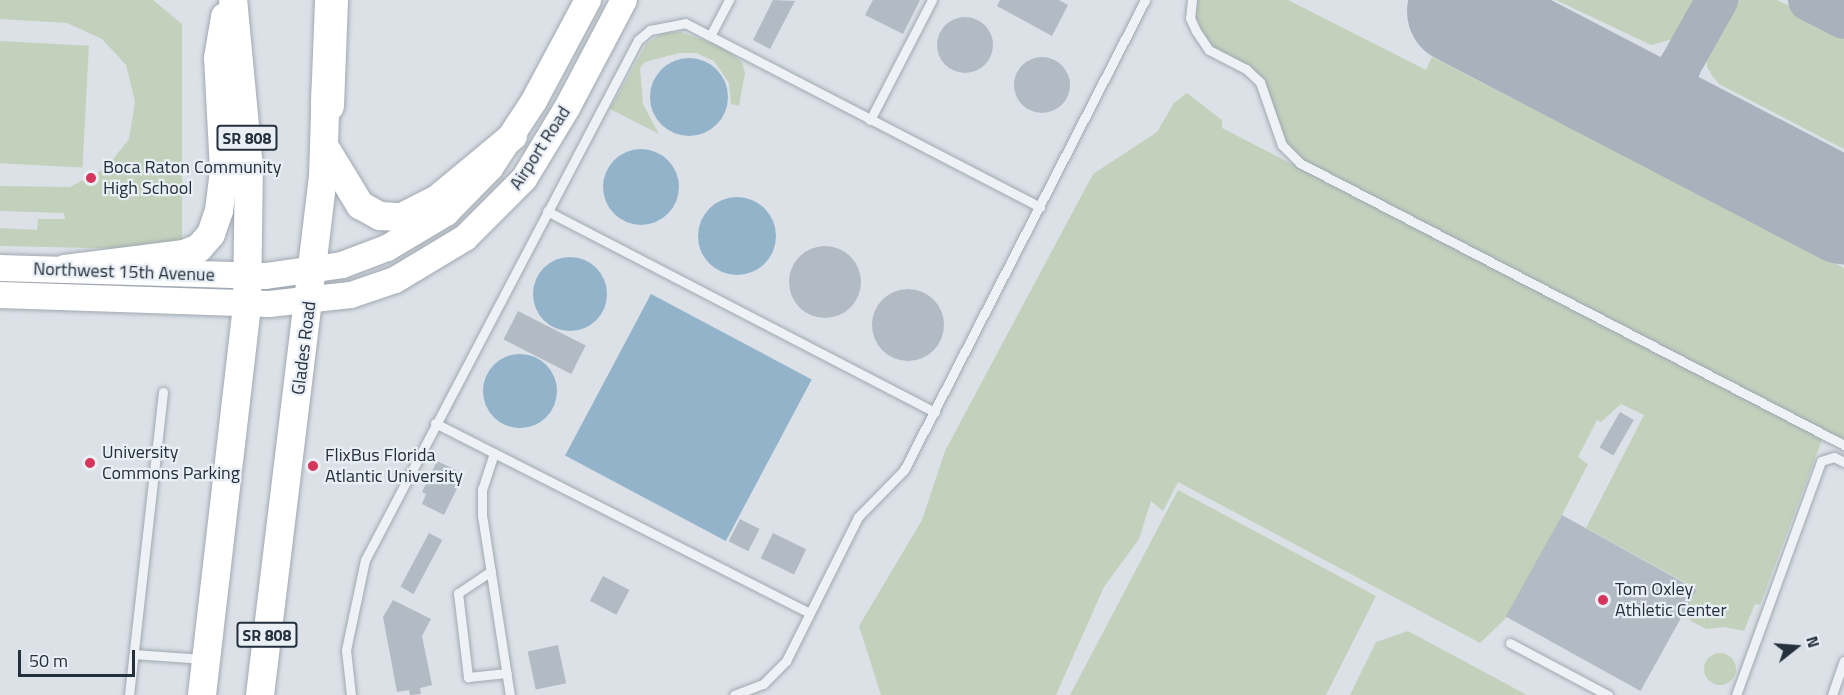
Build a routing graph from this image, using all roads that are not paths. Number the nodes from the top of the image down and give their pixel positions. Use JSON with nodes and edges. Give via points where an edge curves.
{"nodes":[{"id":1,"x":228,"y":0,"type":"edge"},
{"id":2,"x":233,"y":0,"type":"edge"},
{"id":3,"x":318,"y":0,"type":"edge"},
{"id":4,"x":331,"y":0,"type":"edge"},
{"id":5,"x":588,"y":0,"type":"edge"},
{"id":6,"x":624,"y":0,"type":"edge"},
{"id":7,"x":729,"y":0,"type":"edge"},
{"id":8,"x":932,"y":0,"type":"edge"},
{"id":9,"x":1145,"y":0,"type":"edge"},
{"id":10,"x":1192,"y":0,"type":"edge"},
{"id":11,"x":710,"y":36,"type":"junction"},
{"id":12,"x":327,"y":105,"type":"junction"},
{"id":13,"x":870,"y":120,"type":"junction"},
{"id":14,"x":513,"y":136,"type":"junction"},
{"id":15,"x":326,"y":149,"type":"junction"},
{"id":16,"x":1040,"y":207,"type":"junction"},
{"id":17,"x":547,"y":211,"type":"junction"},
{"id":18,"x":0,"y":268,"type":"edge"},
{"id":19,"x":65,"y":269,"type":"junction"},
{"id":20,"x":313,"y":271,"type":"junction"},
{"id":21,"x":249,"y":277,"type":"junction"},
{"id":22,"x":0,"y":295,"type":"edge"},
{"id":23,"x":309,"y":302,"type":"junction"},
{"id":24,"x":248,"y":305,"type":"junction"},
{"id":25,"x":163,"y":392,"type":"dead end"},
{"id":26,"x":935,"y":412,"type":"junction"},
{"id":27,"x":435,"y":423,"type":"junction"},
{"id":28,"x":1844,"y":445,"type":"edge"},
{"id":29,"x":494,"y":453,"type":"junction"},
{"id":30,"x":1844,"y":462,"type":"edge"},
{"id":31,"x":491,"y":571,"type":"junction"},
{"id":32,"x":810,"y":613,"type":"junction"},
{"id":33,"x":1510,"y":643,"type":"dead end"},
{"id":34,"x":134,"y":654,"type":"junction"},
{"id":35,"x":206,"y":659,"type":"junction"},
{"id":36,"x":1844,"y":661,"type":"edge"},
{"id":37,"x":507,"y":673,"type":"junction"},
{"id":38,"x":129,"y":695,"type":"edge"},
{"id":39,"x":202,"y":695,"type":"edge"},
{"id":40,"x":260,"y":695,"type":"edge"},
{"id":41,"x":351,"y":695,"type":"edge"},
{"id":42,"x":510,"y":695,"type":"edge"},
{"id":43,"x":734,"y":695,"type":"edge"},
{"id":44,"x":1608,"y":695,"type":"edge"},
{"id":45,"x":1736,"y":695,"type":"edge"},
{"id":46,"x":1832,"y":695,"type":"edge"}],
"edges":[{"from":1,"to":19,"type":"main road","via":[[218,58],[224,171],[219,211],[211,234],[199,248],[184,254]]},
{"from":2,"to":21,"type":"main road","number":"SR 808","via":[[248,140]]},
{"from":3,"to":12,"type":"main road","name":"Glades Road","number":"SR 808"},
{"from":4,"to":12,"type":"highway"},
{"from":5,"to":14,"type":"street","name":"Airport Road"},
{"from":6,"to":23,"type":"street","name":"Airport Road","via":[[535,164],[484,222],[449,250],[395,280],[357,294]]},
{"from":7,"to":11,"type":"lane"},
{"from":8,"to":13,"type":"lane"},
{"from":9,"to":16,"type":"lane"},
{"from":10,"to":28,"type":"lane","via":[[1190,18],[1196,31],[1209,50],[1260,81],[1282,145],[1300,163]]},
{"from":11,"to":13,"type":"lane"},
{"from":11,"to":17,"type":"lane","via":[[685,23],[668,23],[638,40]]},
{"from":12,"to":15,"type":"main road","name":"Glades Road","number":"SR 808"},
{"from":13,"to":16,"type":"lane"},
{"from":14,"to":15,"type":"main road","via":[[436,200],[402,217],[380,216],[360,205]]},
{"from":14,"to":20,"type":"street","name":"Airport Road","via":[[474,187],[432,223],[372,254]]},
{"from":15,"to":20,"type":"main road","name":"Glades Road","number":"SR 808"},
{"from":16,"to":26,"type":"lane"},
{"from":17,"to":26,"type":"lane"},
{"from":17,"to":27,"type":"lane"},
{"from":18,"to":19,"type":"street","name":"Northwest 15th Avenue"},
{"from":19,"to":21,"type":"street","name":"Northwest 15th Avenue"},
{"from":20,"to":21,"type":"street","name":"Airport Road"},
{"from":20,"to":23,"type":"main road","name":"Glades Road","number":"SR 808"},
{"from":21,"to":24,"type":"main road","number":"SR 808"},
{"from":22,"to":24,"type":"street","name":"Northwest 15th Avenue"},
{"from":23,"to":24,"type":"street","name":"Airport Road"},
{"from":23,"to":40,"type":"main road","name":"Glades Road","number":"SR 808"},
{"from":24,"to":35,"type":"main road","number":"SR 808"},
{"from":25,"to":34,"type":"lane"},
{"from":26,"to":32,"type":"lane","via":[[904,470],[858,517]]},
{"from":27,"to":29,"type":"lane"},
{"from":27,"to":41,"type":"lane","via":[[365,560],[346,650]]},
{"from":29,"to":31,"type":"lane","via":[[482,489]]},
{"from":29,"to":32,"type":"lane"},
{"from":30,"to":45,"type":"lane","via":[[1833,457],[1821,461]]},
{"from":31,"to":37,"type":"lane"},
{"from":31,"to":37,"type":"lane","via":[[458,594],[468,676]]},
{"from":32,"to":43,"type":"lane","via":[[775,675]]},
{"from":33,"to":44,"type":"lane"},
{"from":34,"to":35,"type":"lane"},
{"from":34,"to":38,"type":"lane"},
{"from":35,"to":39,"type":"main road","number":"SR 808"},
{"from":36,"to":46,"type":"lane"},
{"from":37,"to":42,"type":"lane"}]}
